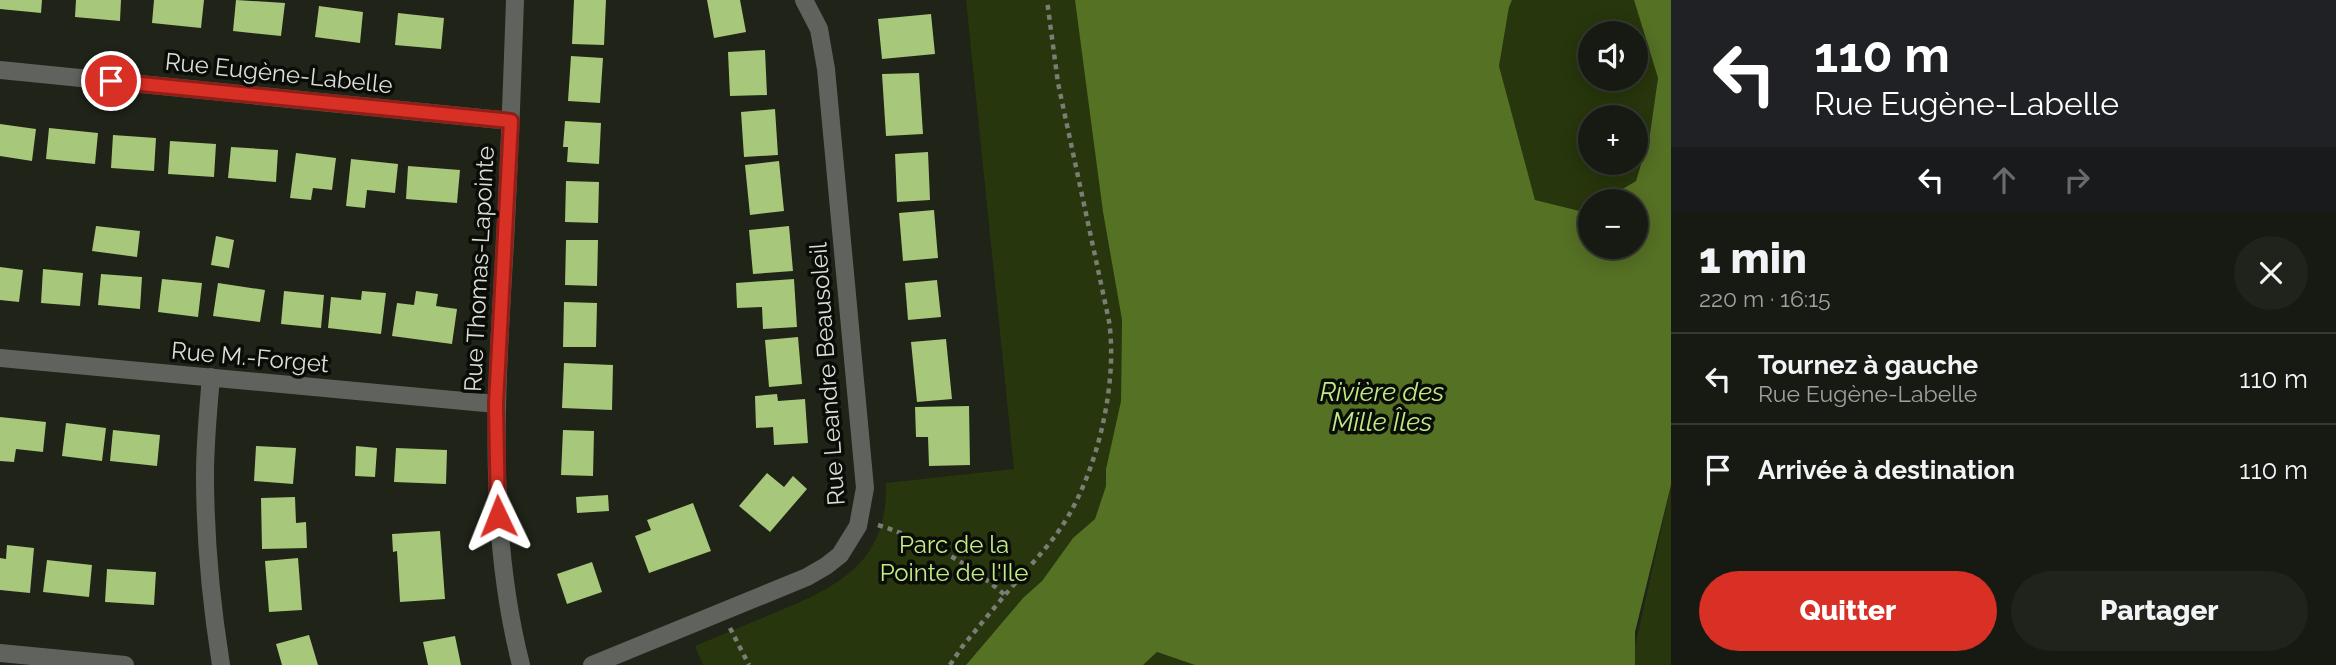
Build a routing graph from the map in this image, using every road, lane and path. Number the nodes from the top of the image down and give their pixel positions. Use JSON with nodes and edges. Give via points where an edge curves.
{"nodes":[{"id":1,"x":515,"y":0,"type":"edge"},
{"id":2,"x":804,"y":0,"type":"edge"},
{"id":3,"x":1047,"y":0,"type":"edge"},
{"id":4,"x":0,"y":70,"type":"edge"},
{"id":5,"x":511,"y":121,"type":"junction"},
{"id":6,"x":0,"y":358,"type":"edge"},
{"id":7,"x":211,"y":377,"type":"junction"},
{"id":8,"x":496,"y":404,"type":"junction"},
{"id":9,"x":881,"y":526,"type":"dead end"},
{"id":10,"x":1005,"y":595,"type":"junction"},
{"id":11,"x":731,"y":631,"type":"dead end"},
{"id":12,"x":0,"y":653,"type":"edge"},
{"id":13,"x":125,"y":665,"type":"edge"},
{"id":14,"x":221,"y":665,"type":"edge"},
{"id":15,"x":521,"y":665,"type":"edge"},
{"id":16,"x":592,"y":665,"type":"edge"},
{"id":17,"x":749,"y":665,"type":"edge"},
{"id":18,"x":950,"y":665,"type":"edge"}],
"edges":[{"from":1,"to":5,"type":"street","name":"Rue Thomas-Lapointe"},
{"from":2,"to":16,"type":"street","name":"Rue Leandre Beausoleil","via":[[819,29],[826,69],[865,488],[860,519],[839,555],[807,576]]},
{"from":3,"to":10,"type":"path","via":[[1058,83],[1113,347],[1097,446],[1086,478],[1066,521]]},
{"from":4,"to":5,"type":"street","name":"Rue Eugène-Labelle"},
{"from":5,"to":8,"type":"street","name":"Rue Thomas-Lapointe"},
{"from":6,"to":7,"type":"street","name":"Rue M.-Forget"},
{"from":7,"to":8,"type":"street","name":"Rue M.-Forget"},
{"from":7,"to":14,"type":"street","via":[[206,517]]},
{"from":8,"to":15,"type":"street","name":"Rue Thomas-Lapointe","via":[[500,548]]},
{"from":9,"to":10,"type":"path","via":[[951,555]]},
{"from":10,"to":18,"type":"path"},
{"from":11,"to":17,"type":"path"},
{"from":12,"to":13,"type":"street"}]}
